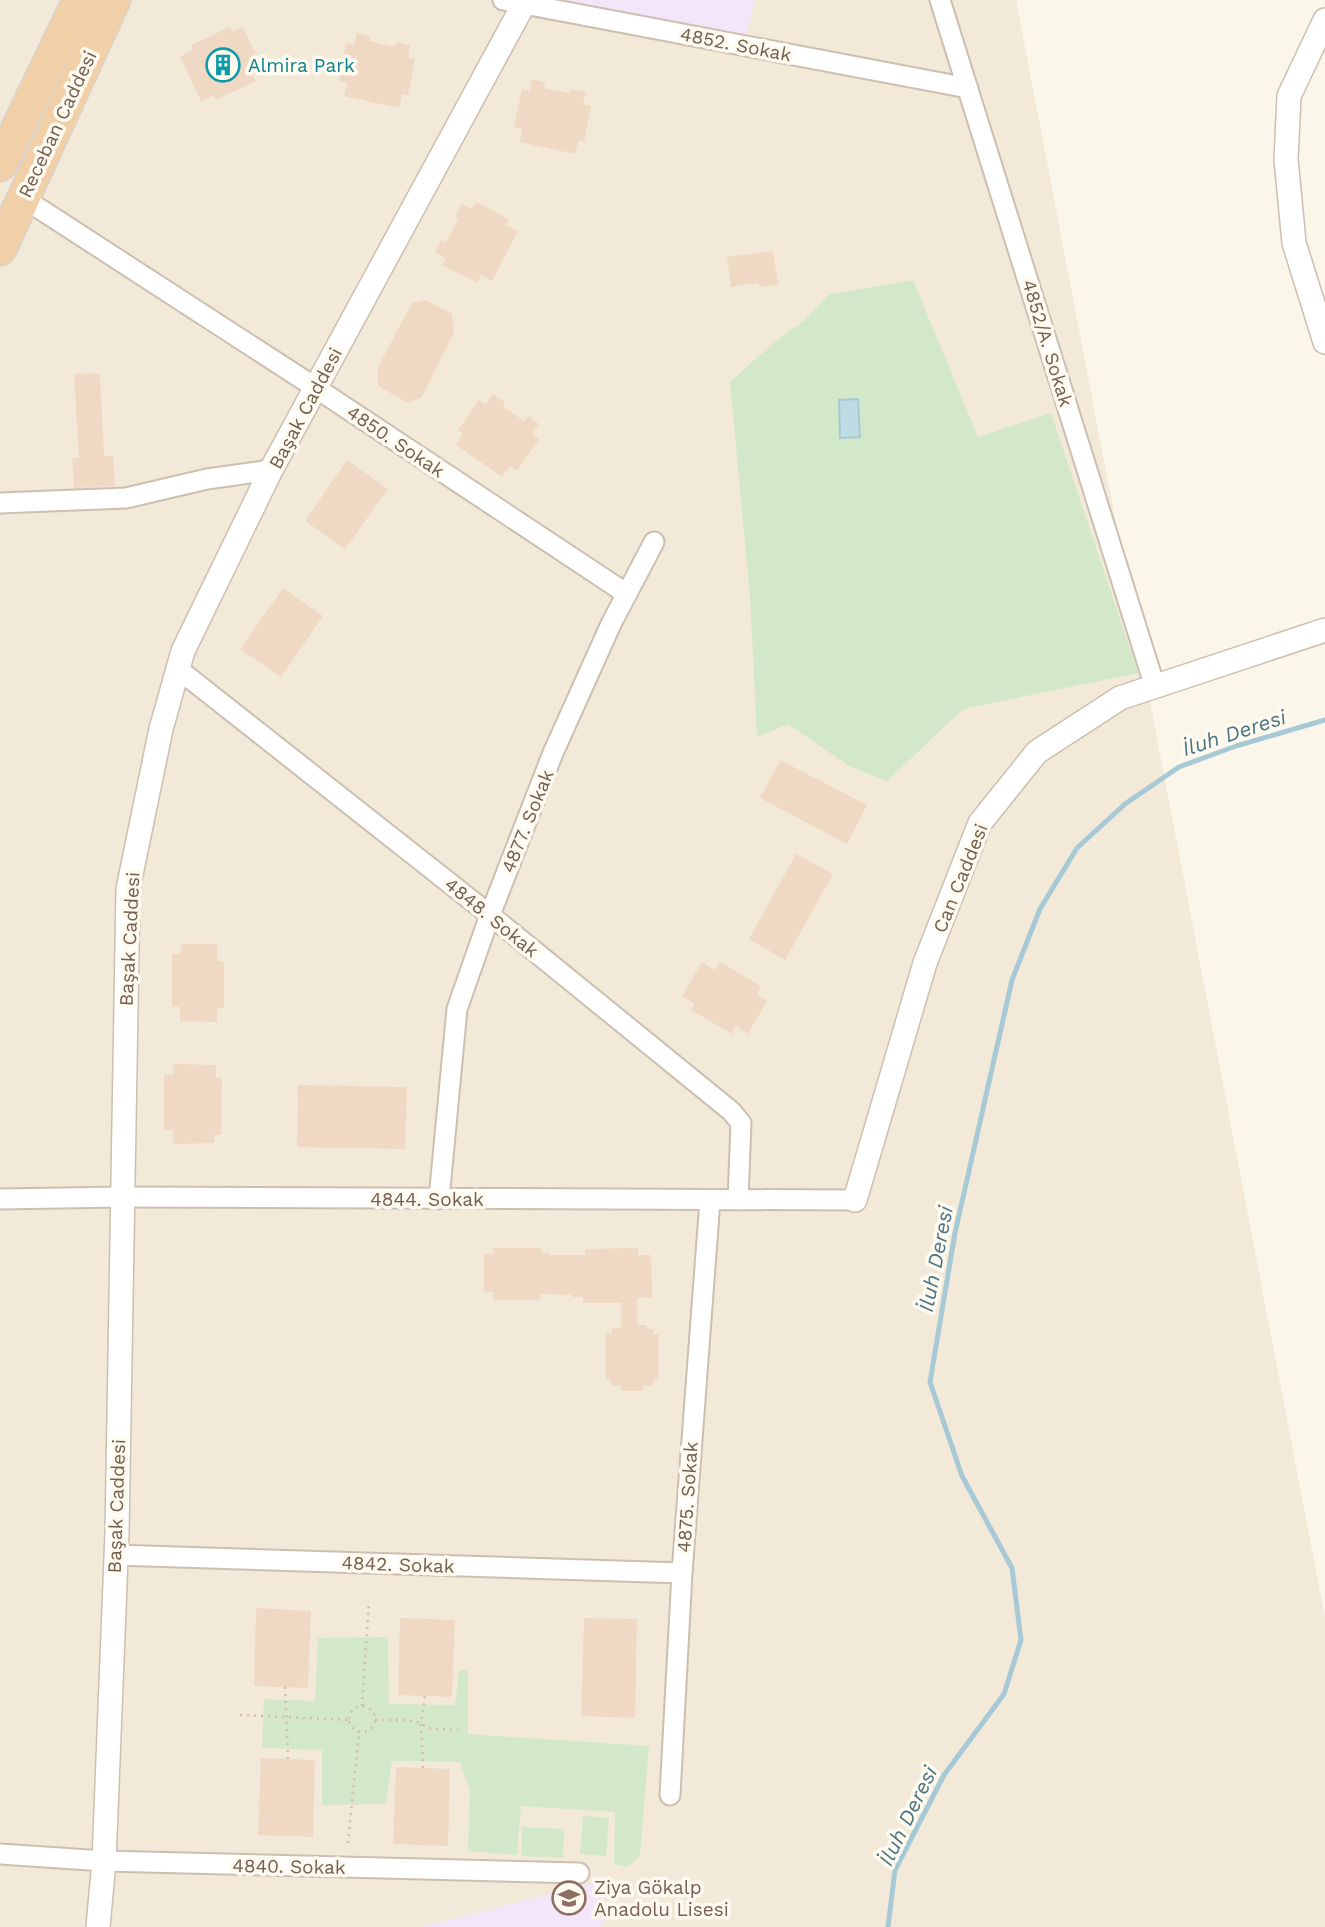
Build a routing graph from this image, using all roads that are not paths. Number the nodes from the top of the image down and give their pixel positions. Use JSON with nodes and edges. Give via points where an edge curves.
{"nodes":[{"id":1,"x":114,"y":0,"type":"edge"},
{"id":2,"x":940,"y":0,"type":"edge"},
{"id":3,"x":518,"y":1,"type":"edge"},
{"id":4,"x":68,"y":7,"type":"edge"},
{"id":5,"x":1325,"y":20,"type":"edge"},
{"id":6,"x":968,"y":88,"type":"junction"},
{"id":7,"x":0,"y":165,"type":"edge"},
{"id":8,"x":23,"y":198,"type":"junction"},
{"id":9,"x":0,"y":249,"type":"edge"},
{"id":10,"x":1325,"y":342,"type":"edge"},
{"id":11,"x":316,"y":388,"type":"junction"},
{"id":12,"x":271,"y":470,"type":"junction"},
{"id":13,"x":0,"y":503,"type":"edge"},
{"id":14,"x":654,"y":542,"type":"dead end"},
{"id":15,"x":627,"y":594,"type":"junction"},
{"id":16,"x":1325,"y":630,"type":"edge"},
{"id":17,"x":178,"y":669,"type":"junction"},
{"id":18,"x":1155,"y":687,"type":"junction"},
{"id":19,"x":490,"y":915,"type":"junction"},
{"id":20,"x":122,"y":1197,"type":"junction"},
{"id":21,"x":0,"y":1199,"type":"edge"},
{"id":22,"x":439,"y":1199,"type":"junction"},
{"id":23,"x":710,"y":1200,"type":"junction"},
{"id":24,"x":738,"y":1200,"type":"junction"},
{"id":25,"x":855,"y":1200,"type":"joint"},
{"id":26,"x":115,"y":1555,"type":"junction"},
{"id":27,"x":682,"y":1573,"type":"junction"},
{"id":28,"x":670,"y":1795,"type":"dead end"},
{"id":29,"x":0,"y":1854,"type":"edge"},
{"id":30,"x":104,"y":1861,"type":"junction"},
{"id":31,"x":579,"y":1873,"type":"dead end"},
{"id":32,"x":98,"y":1927,"type":"edge"}],
"edges":[{"from":1,"to":8,"type":"highway","name":"Receban Caddesi"},
{"from":2,"to":6,"type":"street","name":"4852/A. Sokak"},
{"from":3,"to":6,"type":"street","name":"4852. Sokak"},
{"from":3,"to":11,"type":"street","name":"Başak Caddesi"},
{"from":4,"to":7,"type":"highway","name":"Receban Caddesi"},
{"from":5,"to":10,"type":"street","via":[[1289,96],[1286,159],[1294,243]]},
{"from":6,"to":18,"type":"street","name":"4852/A. Sokak"},
{"from":8,"to":9,"type":"highway","name":"Receban Caddesi"},
{"from":8,"to":11,"type":"street","name":"4850. Sokak"},
{"from":11,"to":12,"type":"street","name":"Başak Caddesi"},
{"from":11,"to":15,"type":"street","name":"4850. Sokak"},
{"from":12,"to":13,"type":"street","via":[[207,478],[127,498]]},
{"from":12,"to":17,"type":"street","name":"Başak Caddesi"},
{"from":14,"to":15,"type":"street","name":"4877. Sokak"},
{"from":15,"to":19,"type":"street","name":"4877. Sokak","via":[[554,754]]},
{"from":16,"to":18,"type":"street","name":"Can Caddesi"},
{"from":17,"to":19,"type":"street","name":"4848. Sokak"},
{"from":17,"to":20,"type":"street","name":"Başak Caddesi","via":[[160,729],[128,889]]},
{"from":18,"to":25,"type":"street","name":"Can Caddesi","via":[[1120,698],[1037,752],[980,823],[925,962]]},
{"from":19,"to":22,"type":"street","name":"4877. Sokak","via":[[457,1009]]},
{"from":19,"to":24,"type":"street","name":"4848. Sokak","via":[[731,1111],[741,1123]]},
{"from":20,"to":21,"type":"street","name":"4844. Sokak"},
{"from":20,"to":22,"type":"street","name":"4844. Sokak"},
{"from":20,"to":26,"type":"street","name":"Başak Caddesi"},
{"from":22,"to":23,"type":"street","name":"4844. Sokak"},
{"from":23,"to":24,"type":"street","name":"4844. Sokak"},
{"from":23,"to":27,"type":"street","name":"4875. Sokak"},
{"from":24,"to":25,"type":"street","name":"4844. Sokak"},
{"from":26,"to":27,"type":"street","name":"4842. Sokak"},
{"from":26,"to":30,"type":"street","name":"Başak Caddesi"},
{"from":27,"to":28,"type":"street","name":"4875. Sokak"},
{"from":29,"to":30,"type":"street","name":"4840. Sokak"},
{"from":30,"to":31,"type":"street","name":"4840. Sokak"},
{"from":30,"to":32,"type":"street","name":"Başak Caddesi"}]}
